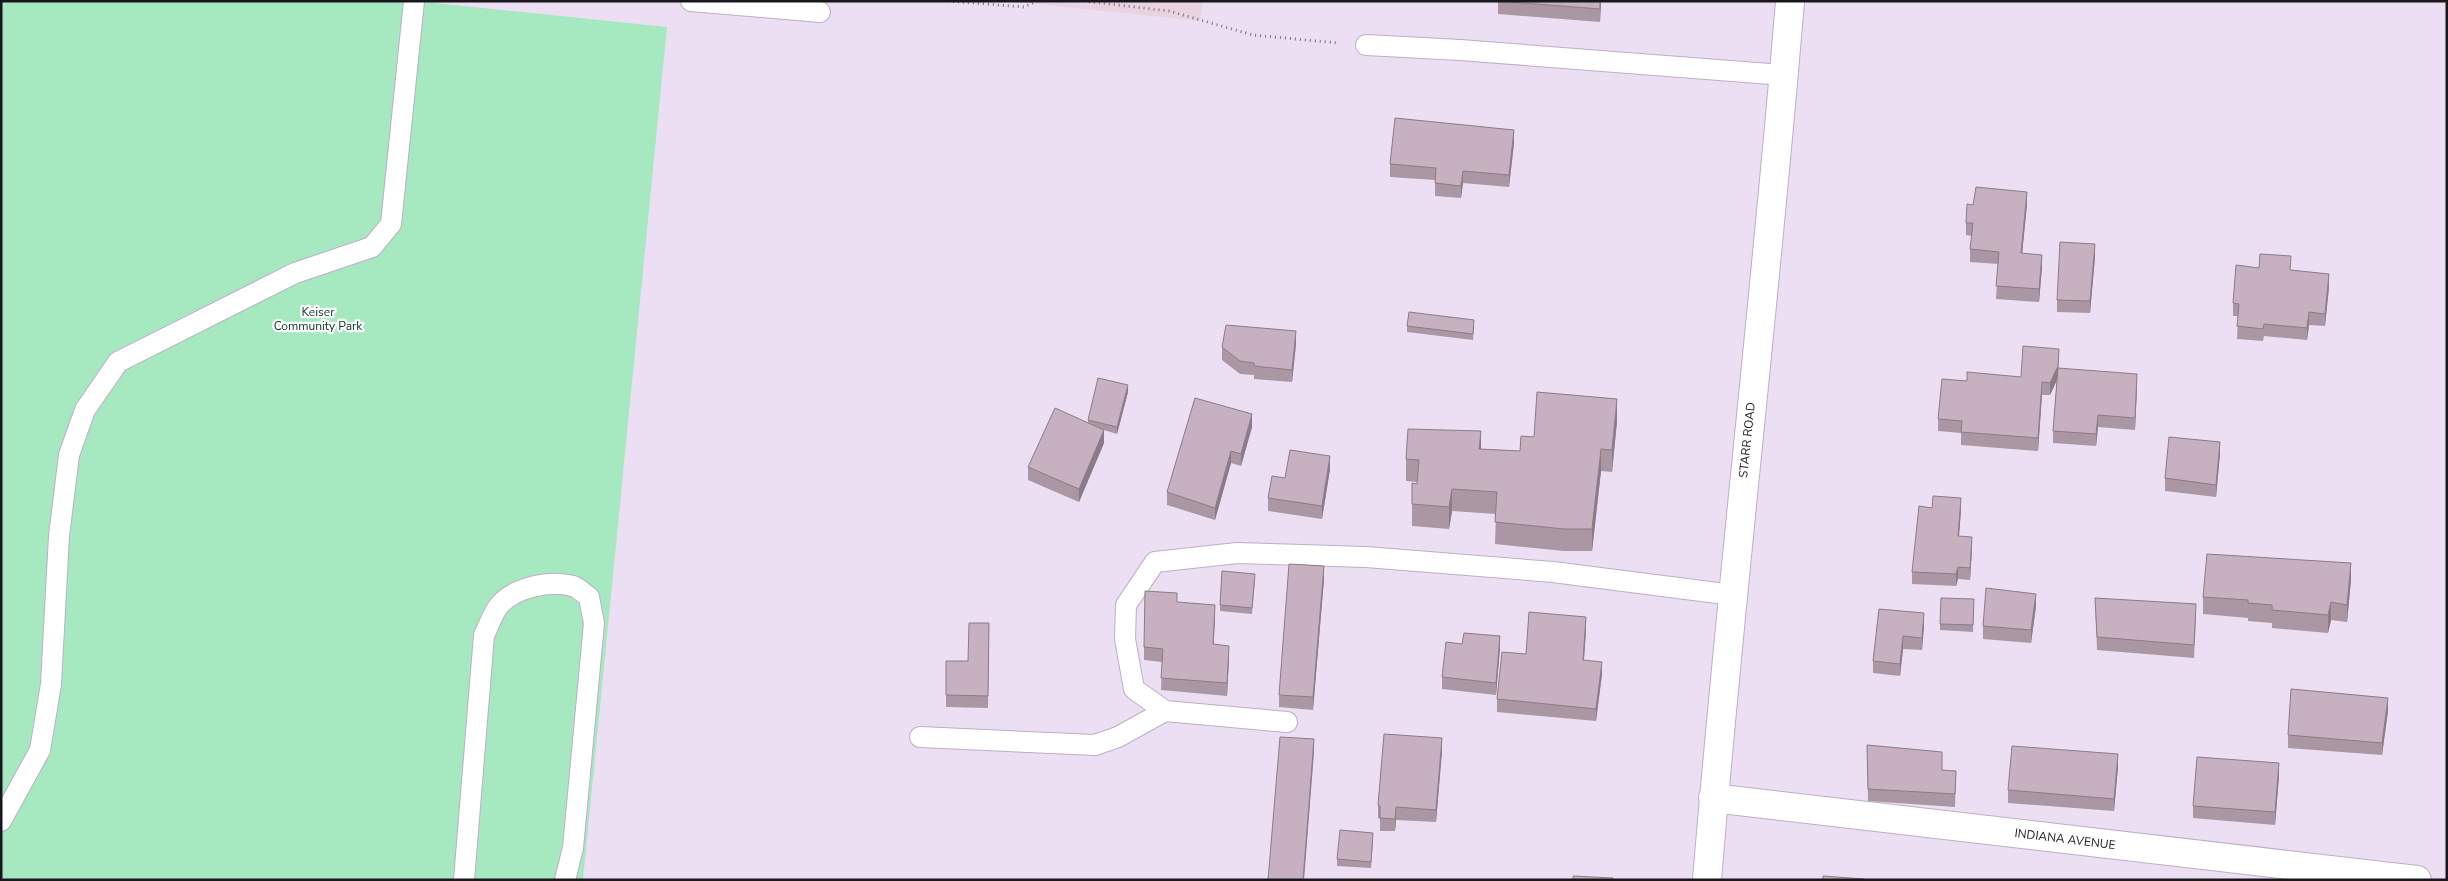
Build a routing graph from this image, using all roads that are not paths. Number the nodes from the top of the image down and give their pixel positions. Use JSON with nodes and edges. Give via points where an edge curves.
{"nodes":[{"id":1,"x":414,"y":1,"type":"edge"},
{"id":2,"x":691,"y":1,"type":"edge"},
{"id":3,"x":1790,"y":1,"type":"edge"},
{"id":4,"x":820,"y":12,"type":"dead end"},
{"id":5,"x":1366,"y":45,"type":"road end"},
{"id":6,"x":1784,"y":75,"type":"junction"},
{"id":7,"x":1733,"y":595,"type":"junction"},
{"id":8,"x":1165,"y":711,"type":"junction"},
{"id":9,"x":1287,"y":722,"type":"dead end"},
{"id":10,"x":920,"y":737,"type":"dead end"},
{"id":11,"x":1714,"y":798,"type":"junction"},
{"id":12,"x":1,"y":821,"type":"edge"},
{"id":13,"x":464,"y":880,"type":"edge"},
{"id":14,"x":565,"y":880,"type":"edge"},
{"id":15,"x":1707,"y":880,"type":"edge"},
{"id":16,"x":2417,"y":880,"type":"edge"}],
"edges":[{"from":1,"to":12,"type":"lane","via":[[391,224],[372,247],[294,273],[118,362],[85,410],[69,455],[59,536],[51,684],[40,750]]},
{"from":2,"to":4,"type":"lane"},
{"from":3,"to":6,"type":"street","name":"STARR ROAD"},
{"from":5,"to":6,"type":"lane"},
{"from":6,"to":7,"type":"street","name":"STARR ROAD"},
{"from":7,"to":8,"type":"lane","via":[[1553,572],[1366,557],[1237,553],[1155,562],[1126,605],[1125,639],[1134,689]]},
{"from":7,"to":11,"type":"street","name":"STARR ROAD"},
{"from":8,"to":9,"type":"lane"},
{"from":8,"to":10,"type":"lane","via":[[1095,746]]},
{"from":11,"to":15,"type":"street","name":"STARR ROAD"},
{"from":11,"to":16,"type":"street","name":"INDIANA AVENUE"},
{"from":13,"to":14,"type":"lane","via":[[484,635],[498,606],[515,593],[555,584],[575,587],[589,597],[594,623],[573,848]]}]}
